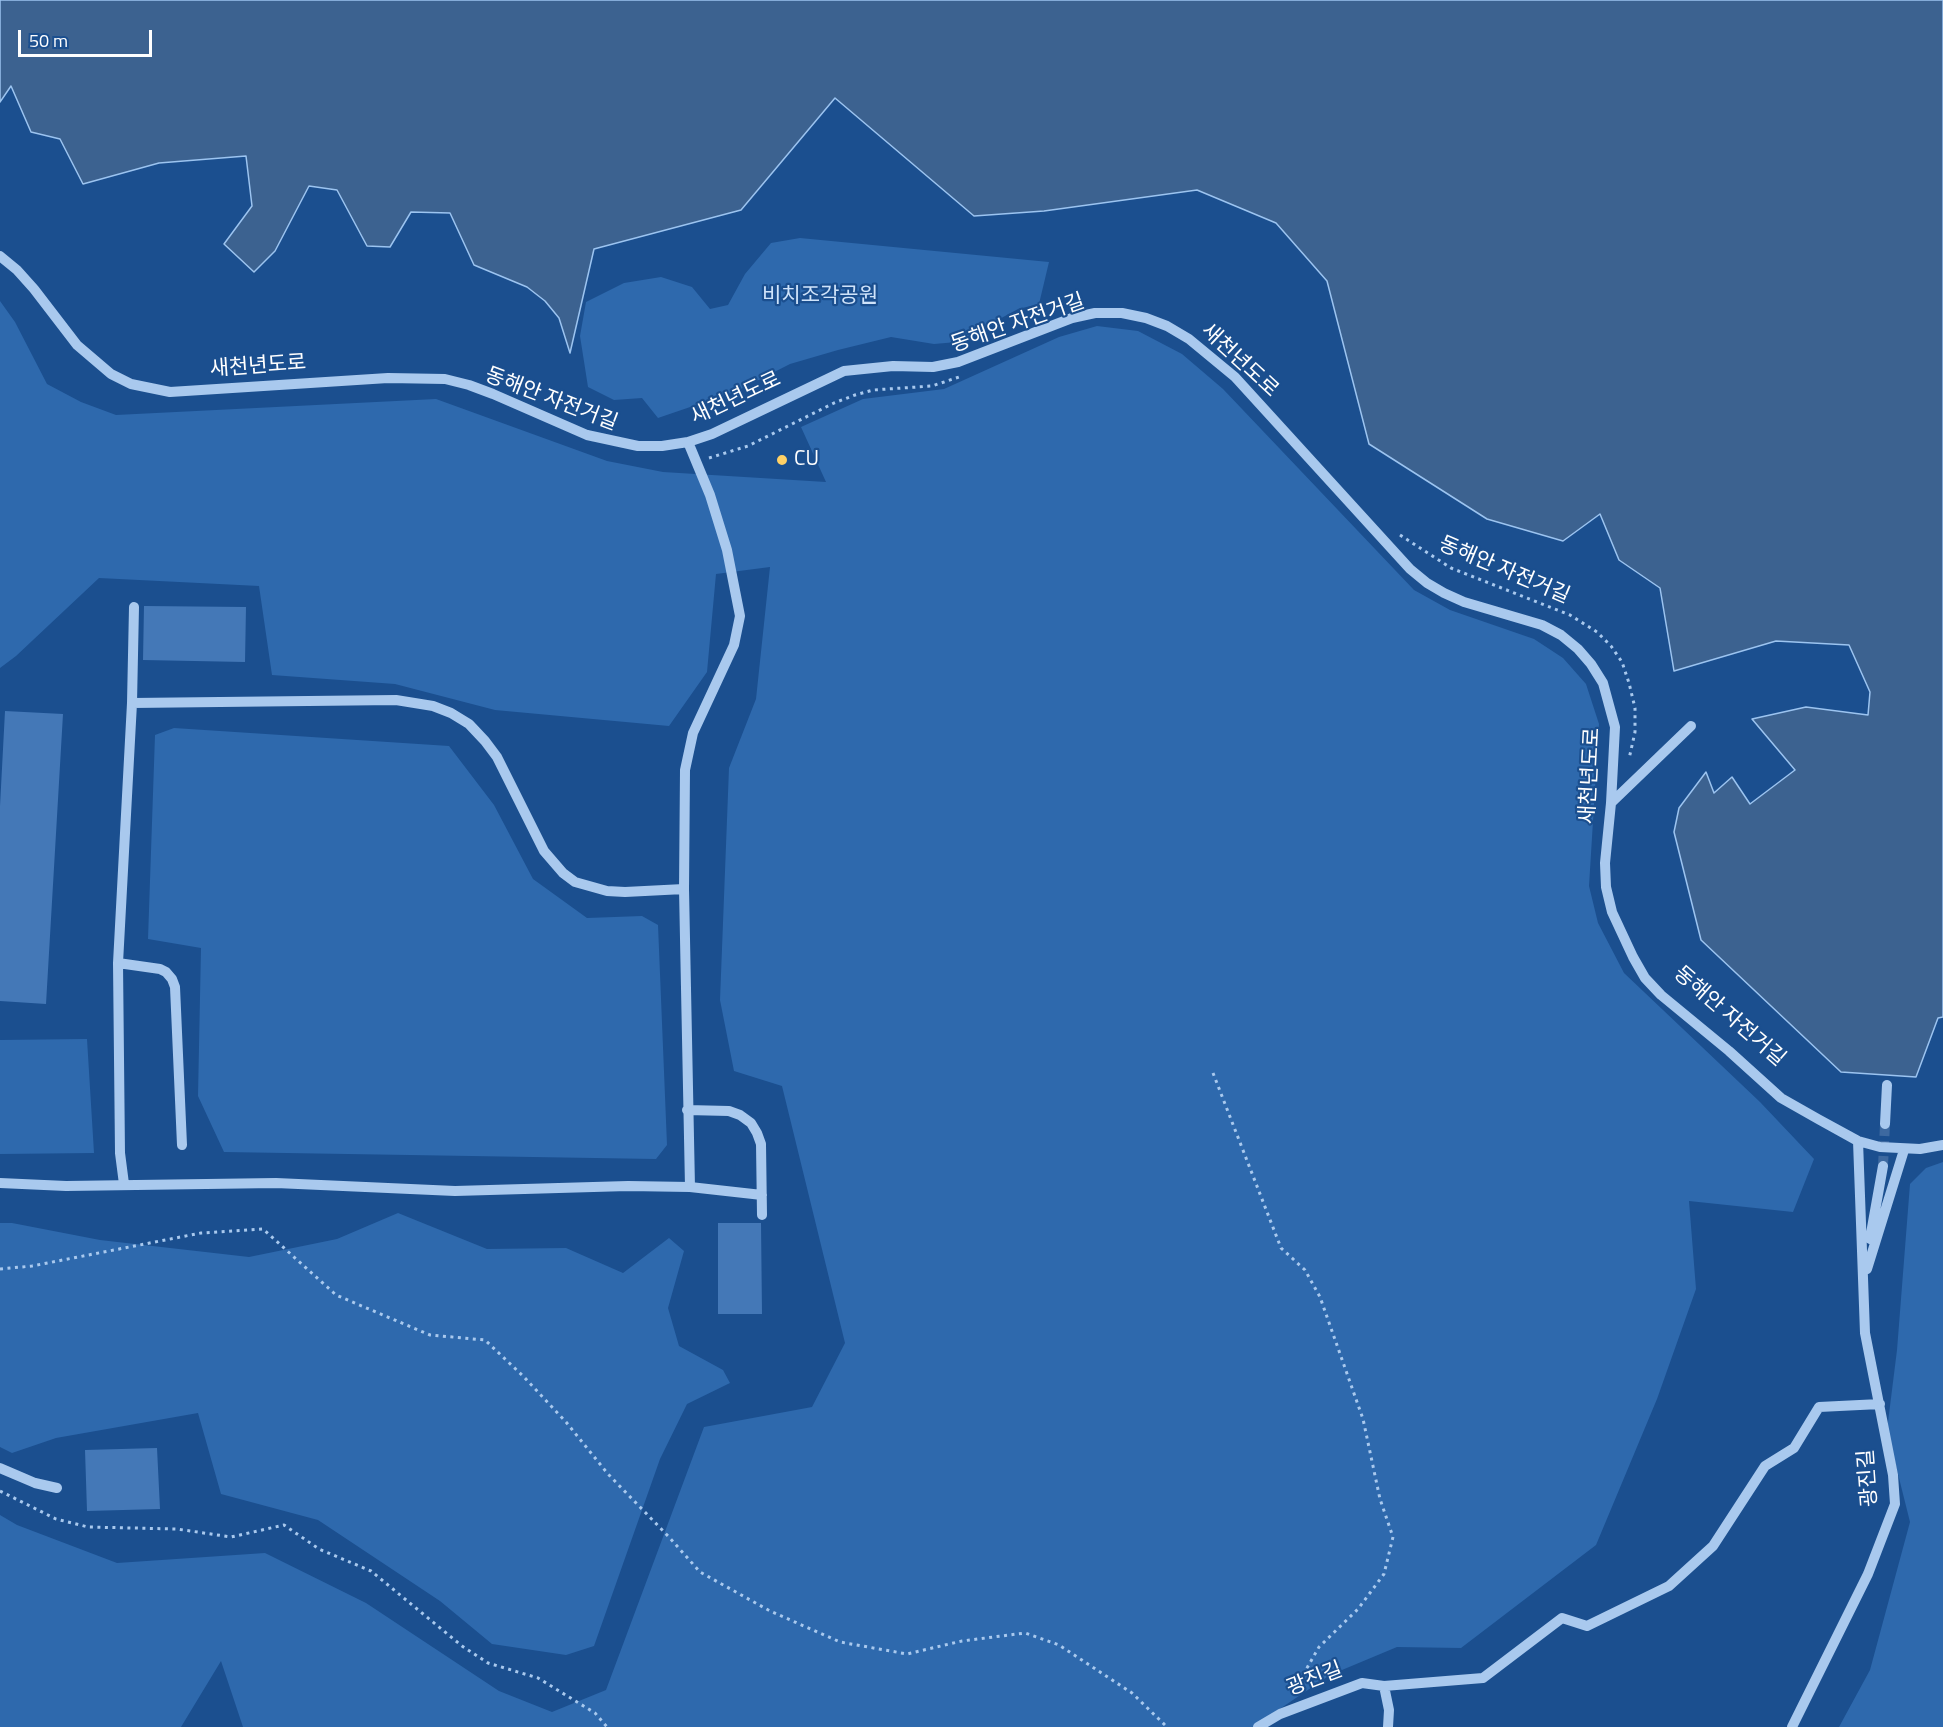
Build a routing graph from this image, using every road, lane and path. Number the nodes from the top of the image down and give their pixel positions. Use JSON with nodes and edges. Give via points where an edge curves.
{"nodes":[{"id":1,"x":0,"y":256,"type":"edge"},
{"id":2,"x":968,"y":373,"type":"dead end"},
{"id":3,"x":688,"y":442,"type":"junction"},
{"id":4,"x":695,"y":460,"type":"junction"},
{"id":5,"x":1396,"y":532,"type":"dead end"},
{"id":6,"x":134,"y":608,"type":"dead end"},
{"id":7,"x":132,"y":703,"type":"junction"},
{"id":8,"x":1691,"y":726,"type":"dead end"},
{"id":9,"x":1627,"y":790,"type":"junction"},
{"id":10,"x":1611,"y":803,"type":"junction"},
{"id":11,"x":684,"y":889,"type":"junction"},
{"id":12,"x":118,"y":963,"type":"junction"},
{"id":13,"x":1213,"y":1072,"type":"dead end"},
{"id":14,"x":1887,"y":1085,"type":"dead end"},
{"id":15,"x":687,"y":1110,"type":"junction"},
{"id":16,"x":1885,"y":1124,"type":"tunnel mouth"},
{"id":17,"x":1858,"y":1141,"type":"junction"},
{"id":18,"x":182,"y":1145,"type":"dead end"},
{"id":19,"x":1943,"y":1145,"type":"edge"},
{"id":20,"x":1904,"y":1150,"type":"junction"},
{"id":21,"x":1883,"y":1166,"type":"tunnel mouth"},
{"id":22,"x":0,"y":1183,"type":"edge"},
{"id":23,"x":124,"y":1184,"type":"junction"},
{"id":24,"x":690,"y":1188,"type":"junction"},
{"id":25,"x":762,"y":1194,"type":"junction"},
{"id":26,"x":762,"y":1215,"type":"dead end"},
{"id":27,"x":0,"y":1269,"type":"edge"},
{"id":28,"x":1864,"y":1278,"type":"junction"},
{"id":29,"x":1880,"y":1404,"type":"junction"},
{"id":30,"x":0,"y":1468,"type":"edge"},
{"id":31,"x":57,"y":1488,"type":"dead end"},
{"id":32,"x":0,"y":1491,"type":"edge"},
{"id":33,"x":1384,"y":1686,"type":"junction"},
{"id":34,"x":1280,"y":1714,"type":"junction"},
{"id":35,"x":607,"y":1727,"type":"edge"},
{"id":36,"x":1167,"y":1727,"type":"edge"},
{"id":37,"x":1258,"y":1727,"type":"edge"},
{"id":38,"x":1388,"y":1727,"type":"edge"},
{"id":39,"x":1791,"y":1727,"type":"edge"}],
"edges":[{"from":1,"to":3,"type":"street","name":"새천년도로","via":[[34,289],[77,345],[111,374],[131,384],[170,392],[388,378],[445,379],[493,394],[587,435],[638,446]]},
{"from":2,"to":4,"type":"path","name":"동해안 자전거길","via":[[932,386],[855,395],[748,446]]},
{"from":3,"to":4,"type":"street"},
{"from":3,"to":10,"type":"street","name":"새천년도로","via":[[844,371],[933,367],[958,362],[1072,318],[1095,313],[1122,313],[1167,326],[1235,377],[1388,546],[1427,583],[1464,602],[1542,625],[1578,649],[1603,683],[1615,727]]},
{"from":4,"to":11,"type":"street","via":[[728,550],[740,616],[734,645],[689,747],[685,770]]},
{"from":5,"to":9,"type":"path","name":"동해안 자전거길","via":[[1451,568],[1570,615],[1611,646],[1622,662],[1635,708]]},
{"from":6,"to":7,"type":"street"},
{"from":7,"to":11,"type":"street","via":[[396,700],[433,706],[468,724],[485,741],[497,757],[544,851],[575,882],[607,891]]},
{"from":7,"to":12,"type":"street"},
{"from":8,"to":9,"type":"street"},
{"from":9,"to":10,"type":"street"},
{"from":10,"to":17,"type":"street","name":"새천년도로","via":[[1606,887],[1612,912],[1645,978],[1781,1098]]},
{"from":11,"to":15,"type":"street"},
{"from":12,"to":18,"type":"street","via":[[160,969],[175,987]]},
{"from":12,"to":23,"type":"street","via":[[120,1153]]},
{"from":13,"to":34,"type":"path","via":[[1281,1248],[1305,1270],[1320,1297],[1363,1419],[1380,1499],[1393,1537],[1384,1574],[1358,1609],[1319,1647]]},
{"from":14,"to":16,"type":"street"},
{"from":15,"to":24,"type":"street"},
{"from":15,"to":25,"type":"street","via":[[729,1112],[751,1122],[761,1144]]},
{"from":17,"to":20,"type":"street","name":"새천년도로"},
{"from":17,"to":28,"type":"street","name":"광진길"},
{"from":19,"to":20,"type":"street","name":"새천년도로"},
{"from":20,"to":28,"type":"street","name":"광진길"},
{"from":21,"to":28,"type":"street"},
{"from":22,"to":23,"type":"street"},
{"from":23,"to":24,"type":"street","via":[[276,1183],[455,1191]]},
{"from":24,"to":25,"type":"street"},
{"from":25,"to":26,"type":"street"},
{"from":27,"to":36,"type":"path","via":[[201,1233],[263,1229],[336,1295],[430,1335],[485,1340],[566,1422],[608,1474],[700,1572],[710,1578],[770,1611],[840,1642],[907,1654],[962,1641],[1025,1634],[1059,1646],[1132,1692]]},
{"from":28,"to":29,"type":"street","name":"광진길","via":[[1865,1333]]},
{"from":29,"to":33,"type":"street","name":"광진길","via":[[1819,1407],[1794,1448],[1765,1466],[1713,1546],[1669,1586],[1587,1626],[1562,1618],[1483,1678]]},
{"from":29,"to":39,"type":"street","name":"광진길","via":[[1895,1504],[1868,1574]]},
{"from":30,"to":31,"type":"street"},
{"from":32,"to":35,"type":"path","via":[[56,1519],[88,1527],[177,1529],[231,1537],[284,1525],[319,1549],[371,1571],[488,1663],[538,1678],[595,1713]]},
{"from":33,"to":34,"type":"street","name":"광진길","via":[[1362,1683]]},
{"from":33,"to":38,"type":"street"},
{"from":34,"to":37,"type":"street","name":"광진길"}]}
